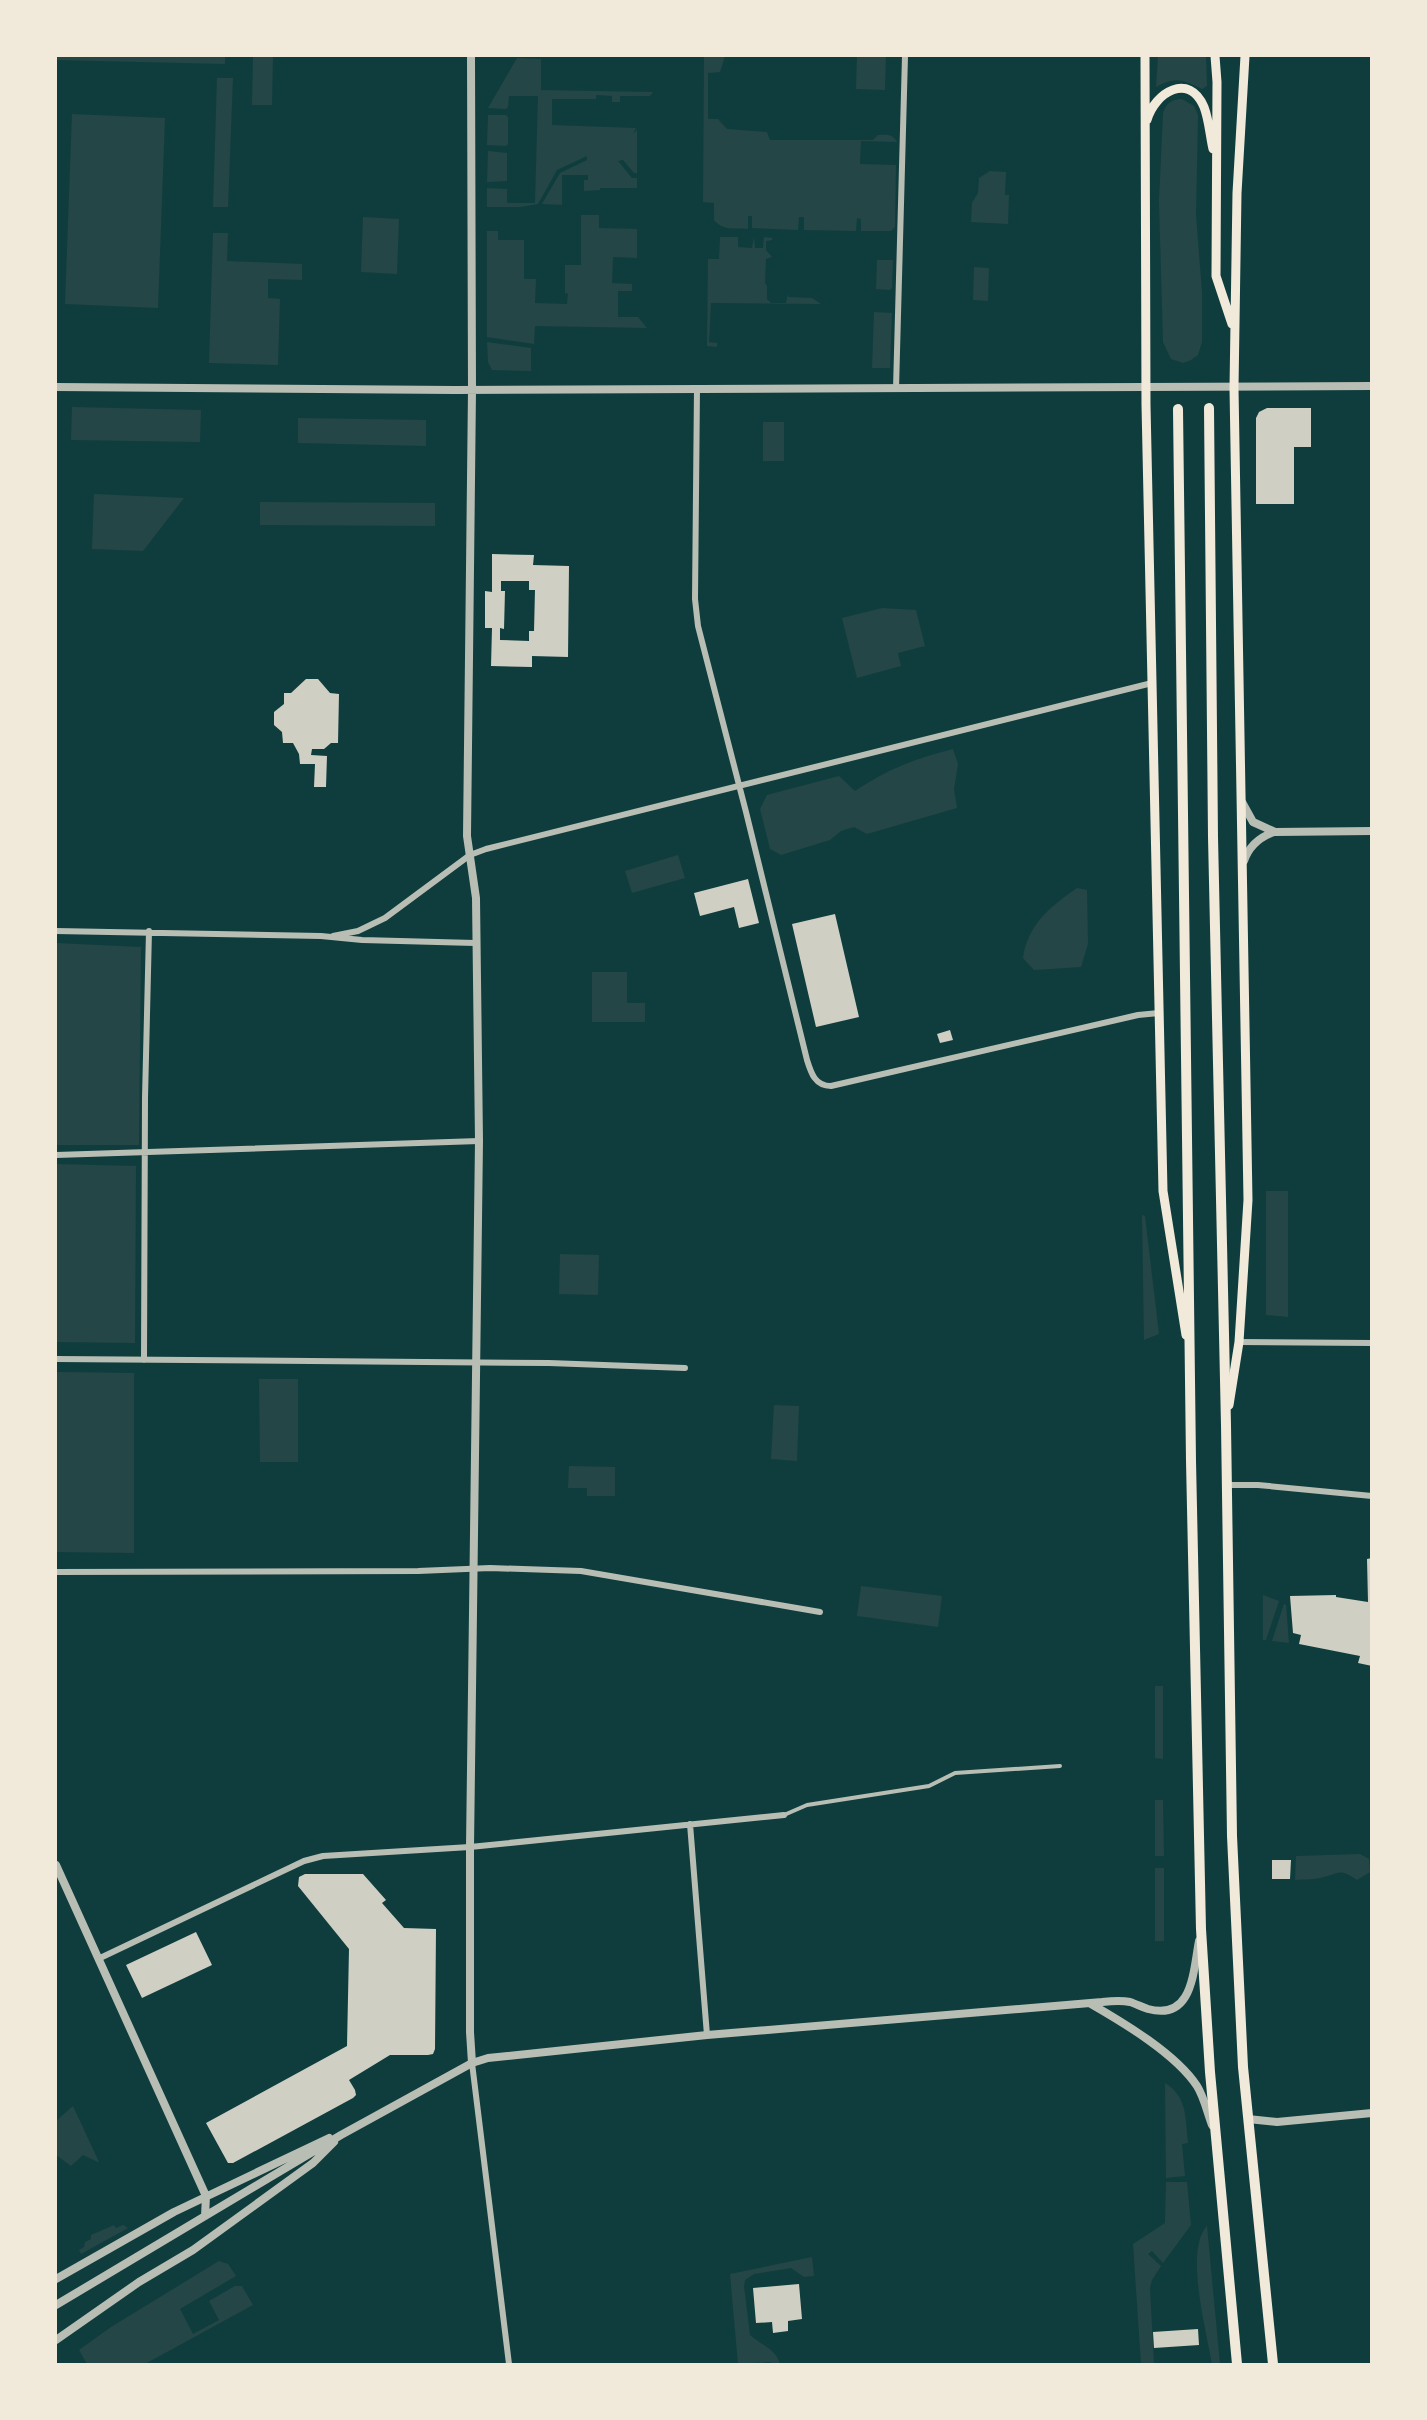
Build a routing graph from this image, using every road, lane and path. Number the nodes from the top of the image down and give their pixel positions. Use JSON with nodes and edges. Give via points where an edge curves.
{"nodes":[{"id":1,"x":471,"y":56,"type":"edge"},
{"id":2,"x":905,"y":56,"type":"edge"},
{"id":3,"x":1144,"y":56,"type":"edge"},
{"id":4,"x":1215,"y":56,"type":"edge"},
{"id":5,"x":1245,"y":56,"type":"edge"},
{"id":6,"x":1144,"y":149,"type":"junction"},
{"id":7,"x":1217,"y":164,"type":"junction"},
{"id":8,"x":1235,"y":332,"type":"junction"},
{"id":9,"x":1371,"y":386,"type":"edge"},
{"id":10,"x":56,"y":387,"type":"edge"},
{"id":11,"x":1146,"y":387,"type":"junction"},
{"id":12,"x":697,"y":388,"type":"junction"},
{"id":13,"x":1234,"y":388,"type":"junction"},
{"id":14,"x":896,"y":389,"type":"junction"},
{"id":15,"x":472,"y":390,"type":"junction"},
{"id":16,"x":1209,"y":408,"type":"dead end"},
{"id":17,"x":1178,"y":409,"type":"dead end"},
{"id":18,"x":1152,"y":683,"type":"junction"},
{"id":19,"x":740,"y":786,"type":"junction"},
{"id":20,"x":1241,"y":802,"type":"junction"},
{"id":21,"x":1371,"y":831,"type":"edge"},
{"id":22,"x":1275,"y":832,"type":"junction"},
{"id":23,"x":470,"y":855,"type":"junction"},
{"id":24,"x":1243,"y":865,"type":"junction"},
{"id":25,"x":56,"y":931,"type":"edge"},
{"id":26,"x":149,"y":932,"type":"junction"},
{"id":27,"x":333,"y":936,"type":"junction"},
{"id":28,"x":475,"y":943,"type":"junction"},
{"id":29,"x":1159,"y":1013,"type":"junction"},
{"id":30,"x":479,"y":1141,"type":"junction"},
{"id":31,"x":144,"y":1152,"type":"junction"},
{"id":32,"x":56,"y":1155,"type":"edge"},
{"id":33,"x":1239,"y":1342,"type":"junction"},
{"id":34,"x":1371,"y":1343,"type":"edge"},
{"id":35,"x":1190,"y":1358,"type":"junction"},
{"id":36,"x":56,"y":1359,"type":"edge"},
{"id":37,"x":144,"y":1360,"type":"junction"},
{"id":38,"x":476,"y":1362,"type":"junction"},
{"id":39,"x":685,"y":1368,"type":"dead end"},
{"id":40,"x":1226,"y":1425,"type":"junction"},
{"id":41,"x":1226,"y":1485,"type":"junction"},
{"id":42,"x":1371,"y":1496,"type":"edge"},
{"id":43,"x":472,"y":1569,"type":"junction"},
{"id":44,"x":56,"y":1572,"type":"edge"},
{"id":45,"x":820,"y":1612,"type":"dead end"},
{"id":46,"x":1060,"y":1766,"type":"dead end"},
{"id":47,"x":784,"y":1815,"type":"joint"},
{"id":48,"x":690,"y":1824,"type":"junction"},
{"id":49,"x":470,"y":1847,"type":"junction"},
{"id":50,"x":56,"y":1865,"type":"edge"},
{"id":51,"x":1201,"y":1929,"type":"junction"},
{"id":52,"x":98,"y":1959,"type":"junction"},
{"id":53,"x":1091,"y":2004,"type":"junction"},
{"id":54,"x":707,"y":2035,"type":"junction"},
{"id":55,"x":472,"y":2063,"type":"junction"},
{"id":56,"x":1371,"y":2113,"type":"edge"},
{"id":57,"x":1248,"y":2119,"type":"junction"},
{"id":58,"x":341,"y":2135,"type":"junction"},
{"id":59,"x":1217,"y":2141,"type":"junction"},
{"id":60,"x":206,"y":2196,"type":"junction"},
{"id":61,"x":205,"y":2216,"type":"junction"},
{"id":62,"x":56,"y":2279,"type":"edge"},
{"id":63,"x":56,"y":2305,"type":"edge"},
{"id":64,"x":56,"y":2340,"type":"edge"},
{"id":65,"x":509,"y":2364,"type":"edge"},
{"id":66,"x":1238,"y":2364,"type":"edge"},
{"id":67,"x":1273,"y":2364,"type":"edge"}],
"edges":[{"from":1,"to":15,"type":"street"},
{"from":2,"to":14,"type":"street"},
{"from":3,"to":6,"type":"main road"},
{"from":4,"to":7,"type":"main road"},
{"from":5,"to":8,"type":"main road","via":[[1237,193]]},
{"from":6,"to":7,"type":"main road","via":[[1150,108],[1158,97],[1179,88],[1196,96],[1203,107]]},
{"from":6,"to":11,"type":"main road"},
{"from":7,"to":8,"type":"main road","via":[[1216,276]]},
{"from":8,"to":13,"type":"main road"},
{"from":9,"to":13,"type":"street"},
{"from":10,"to":15,"type":"street"},
{"from":11,"to":13,"type":"street"},
{"from":11,"to":14,"type":"street"},
{"from":11,"to":18,"type":"main road"},
{"from":12,"to":14,"type":"street"},
{"from":12,"to":15,"type":"street"},
{"from":12,"to":19,"type":"street","via":[[695,599],[698,626]]},
{"from":13,"to":20,"type":"main road"},
{"from":15,"to":23,"type":"street","via":[[467,836]]},
{"from":16,"to":40,"type":"main road","via":[[1213,837]]},
{"from":17,"to":35,"type":"main road"},
{"from":18,"to":19,"type":"street"},
{"from":18,"to":29,"type":"main road"},
{"from":19,"to":23,"type":"street"},
{"from":19,"to":29,"type":"street","via":[[807,1060],[811,1073],[823,1086]]},
{"from":20,"to":22,"type":"street","via":[[1253,822]]},
{"from":20,"to":24,"type":"main road"},
{"from":21,"to":22,"type":"street"},
{"from":22,"to":24,"type":"street","via":[[1254,843]]},
{"from":23,"to":27,"type":"street","via":[[385,918],[358,931]]},
{"from":23,"to":28,"type":"street","via":[[476,898]]},
{"from":24,"to":33,"type":"main road","via":[[1248,1200]]},
{"from":25,"to":26,"type":"street"},
{"from":26,"to":27,"type":"street"},
{"from":26,"to":31,"type":"street"},
{"from":27,"to":28,"type":"street"},
{"from":28,"to":30,"type":"street"},
{"from":29,"to":35,"type":"main road","via":[[1165,1214]]},
{"from":30,"to":31,"type":"street"},
{"from":30,"to":38,"type":"street"},
{"from":31,"to":32,"type":"street"},
{"from":31,"to":37,"type":"street"},
{"from":33,"to":34,"type":"street"},
{"from":33,"to":40,"type":"main road"},
{"from":35,"to":51,"type":"main road"},
{"from":36,"to":37,"type":"street"},
{"from":37,"to":38,"type":"street"},
{"from":38,"to":39,"type":"street"},
{"from":38,"to":43,"type":"street"},
{"from":40,"to":41,"type":"main road"},
{"from":41,"to":42,"type":"street"},
{"from":41,"to":57,"type":"main road","via":[[1235,1916]]},
{"from":43,"to":44,"type":"street"},
{"from":43,"to":45,"type":"street","via":[[581,1571]]},
{"from":43,"to":49,"type":"street"},
{"from":46,"to":47,"type":"lane","via":[[955,1773],[929,1786],[807,1805]]},
{"from":47,"to":48,"type":"street"},
{"from":48,"to":49,"type":"street"},
{"from":48,"to":54,"type":"street"},
{"from":49,"to":52,"type":"street","via":[[346,1854],[304,1861]]},
{"from":49,"to":55,"type":"street"},
{"from":50,"to":52,"type":"street"},
{"from":51,"to":53,"type":"street","via":[[1192,1979],[1181,2004],[1160,2011],[1119,2001]]},
{"from":51,"to":59,"type":"main road"},
{"from":52,"to":60,"type":"street"},
{"from":53,"to":54,"type":"street"},
{"from":53,"to":59,"type":"street","via":[[1120,2020],[1189,2075],[1198,2088]]},
{"from":54,"to":55,"type":"street","via":[[500,2056]]},
{"from":55,"to":58,"type":"street"},
{"from":55,"to":65,"type":"street"},
{"from":56,"to":57,"type":"street","via":[[1277,2122]]},
{"from":57,"to":67,"type":"main road"},
{"from":58,"to":60,"type":"street","via":[[313,2143]]},
{"from":58,"to":61,"type":"street"},
{"from":58,"to":64,"type":"street","via":[[313,2163],[193,2250]]},
{"from":59,"to":66,"type":"main road"},
{"from":60,"to":61,"type":"street"},
{"from":60,"to":62,"type":"street"},
{"from":61,"to":63,"type":"street"}]}
